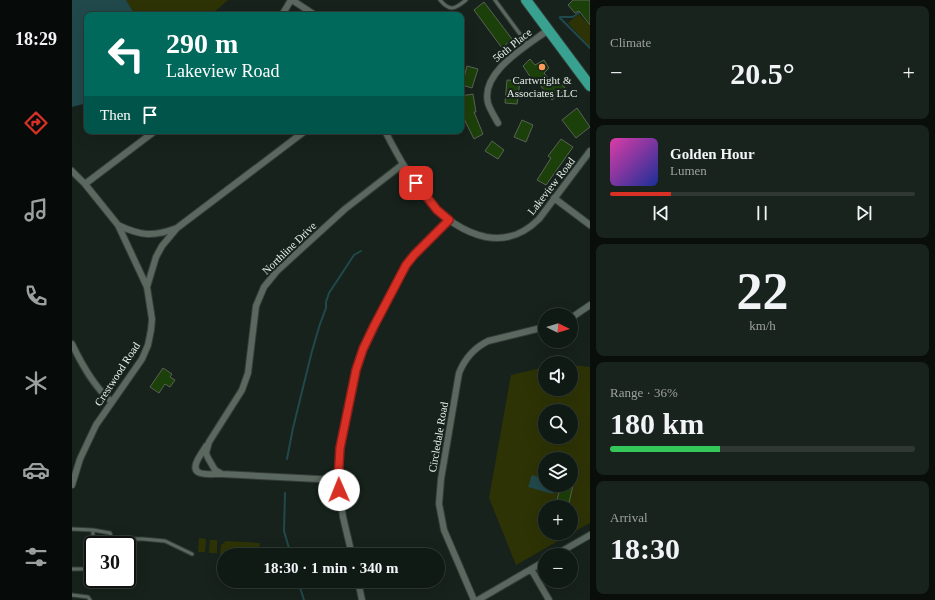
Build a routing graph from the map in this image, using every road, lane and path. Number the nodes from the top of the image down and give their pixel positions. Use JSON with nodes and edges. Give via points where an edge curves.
{"nodes":[{"id":1,"x":291,"y":0,"type":"edge"},
{"id":2,"x":440,"y":0,"type":"edge"},
{"id":3,"x":466,"y":0,"type":"edge"},
{"id":4,"x":495,"y":0,"type":"edge"},
{"id":5,"x":526,"y":0,"type":"edge"},
{"id":6,"x":284,"y":12,"type":"edge"},
{"id":7,"x":310,"y":12,"type":"edge"},
{"id":8,"x":548,"y":30,"type":"junction"},
{"id":9,"x":528,"y":45,"type":"junction"},
{"id":10,"x":590,"y":86,"type":"edge"},
{"id":11,"x":498,"y":123,"type":"dead end"},
{"id":12,"x":151,"y":134,"type":"edge"},
{"id":13,"x":301,"y":134,"type":"edge"},
{"id":14,"x":387,"y":134,"type":"edge"},
{"id":15,"x":590,"y":151,"type":"edge"},
{"id":16,"x":403,"y":164,"type":"junction"},
{"id":17,"x":72,"y":170,"type":"edge"},
{"id":18,"x":85,"y":184,"type":"junction"},
{"id":19,"x":554,"y":198,"type":"junction"},
{"id":20,"x":449,"y":220,"type":"junction"},
{"id":21,"x":118,"y":225,"type":"junction"},
{"id":22,"x":590,"y":225,"type":"edge"},
{"id":23,"x":177,"y":228,"type":"junction"},
{"id":24,"x":146,"y":287,"type":"junction"},
{"id":25,"x":590,"y":305,"type":"edge"},
{"id":26,"x":578,"y":313,"type":"edge"},
{"id":27,"x":538,"y":329,"type":"edge"},
{"id":28,"x":72,"y":344,"type":"edge"},
{"id":29,"x":112,"y":402,"type":"junction"},
{"id":30,"x":209,"y":442,"type":"junction"},
{"id":31,"x":222,"y":474,"type":"junction"},
{"id":32,"x":338,"y":480,"type":"junction"},
{"id":33,"x":72,"y":485,"type":"edge"},
{"id":34,"x":72,"y":528,"type":"edge"},
{"id":35,"x":93,"y":530,"type":"junction"},
{"id":36,"x":590,"y":535,"type":"edge"},
{"id":37,"x":93,"y":536,"type":"edge"},
{"id":38,"x":111,"y":536,"type":"edge"},
{"id":39,"x":136,"y":540,"type":"edge"},
{"id":40,"x":350,"y":548,"type":"edge"},
{"id":41,"x":568,"y":548,"type":"edge"},
{"id":42,"x":192,"y":554,"type":"dead end"},
{"id":43,"x":538,"y":565,"type":"edge"},
{"id":44,"x":72,"y":569,"type":"edge"},
{"id":45,"x":84,"y":569,"type":"edge"},
{"id":46,"x":532,"y":569,"type":"junction"},
{"id":47,"x":359,"y":588,"type":"edge"},
{"id":48,"x":72,"y":595,"type":"edge"},
{"id":49,"x":90,"y":600,"type":"edge"},
{"id":50,"x":362,"y":600,"type":"edge"},
{"id":51,"x":474,"y":600,"type":"edge"},
{"id":52,"x":478,"y":600,"type":"edge"},
{"id":53,"x":549,"y":600,"type":"edge"}],
"edges":[{"from":1,"to":6,"type":"street"},
{"from":1,"to":7,"type":"street"},
{"from":2,"to":3,"type":"lane","via":[[446,7],[453,8]]},
{"from":4,"to":9,"type":"lane"},
{"from":5,"to":8,"type":"main road"},
{"from":8,"to":9,"type":"street","name":"56th Place"},
{"from":8,"to":10,"type":"main road"},
{"from":9,"to":11,"type":"street","name":"56th Place","via":[[502,65],[492,78],[488,90],[488,104]]},
{"from":12,"to":18,"type":"street"},
{"from":13,"to":23,"type":"street","name":"Crestwood Road"},
{"from":14,"to":16,"type":"street","name":"Lakeview Road"},
{"from":15,"to":19,"type":"street","name":"Lakeview Road"},
{"from":16,"to":20,"type":"street","name":"Lakeview Road","via":[[423,193]]},
{"from":16,"to":30,"type":"street","name":"Northline Drive","via":[[344,209],[277,271],[264,287],[256,306],[248,373],[242,390]]},
{"from":17,"to":18,"type":"street"},
{"from":18,"to":21,"type":"street"},
{"from":19,"to":20,"type":"street","name":"Lakeview Road","via":[[531,227],[512,236],[480,236]]},
{"from":19,"to":22,"type":"street"},
{"from":20,"to":32,"type":"street","via":[[406,265],[363,349],[355,374],[340,448]]},
{"from":21,"to":23,"type":"street","name":"Crestwood Road","via":[[136,233],[146,234],[160,234]]},
{"from":21,"to":24,"type":"street"},
{"from":23,"to":24,"type":"street","name":"Crestwood Road","via":[[156,257]]},
{"from":24,"to":29,"type":"street","name":"Crestwood Road","via":[[152,319],[150,340],[142,359]]},
{"from":25,"to":26,"type":"street"},
{"from":27,"to":51,"type":"street","name":"Circledale Road","via":[[482,344],[470,354],[459,373],[439,504],[444,530]]},
{"from":28,"to":29,"type":"street","via":[[90,376]]},
{"from":29,"to":33,"type":"street","name":"Crestwood Road","via":[[86,445]]},
{"from":30,"to":31,"type":"street","via":[[206,453],[208,458],[215,470]]},
{"from":30,"to":31,"type":"street","name":"Northline Drive","via":[[196,462],[196,470],[200,473]]},
{"from":31,"to":32,"type":"street","name":"Northline Drive"},
{"from":32,"to":40,"type":"street"},
{"from":34,"to":35,"type":"lane"},
{"from":35,"to":37,"type":"lane"},
{"from":35,"to":38,"type":"lane","via":[[110,532]]},
{"from":36,"to":41,"type":"street"},
{"from":39,"to":42,"type":"lane","via":[[165,541]]},
{"from":43,"to":46,"type":"street"},
{"from":44,"to":45,"type":"lane"},
{"from":46,"to":52,"type":"street"},
{"from":46,"to":53,"type":"street"},
{"from":47,"to":50,"type":"street"},
{"from":48,"to":49,"type":"lane","via":[[88,597]]}]}
